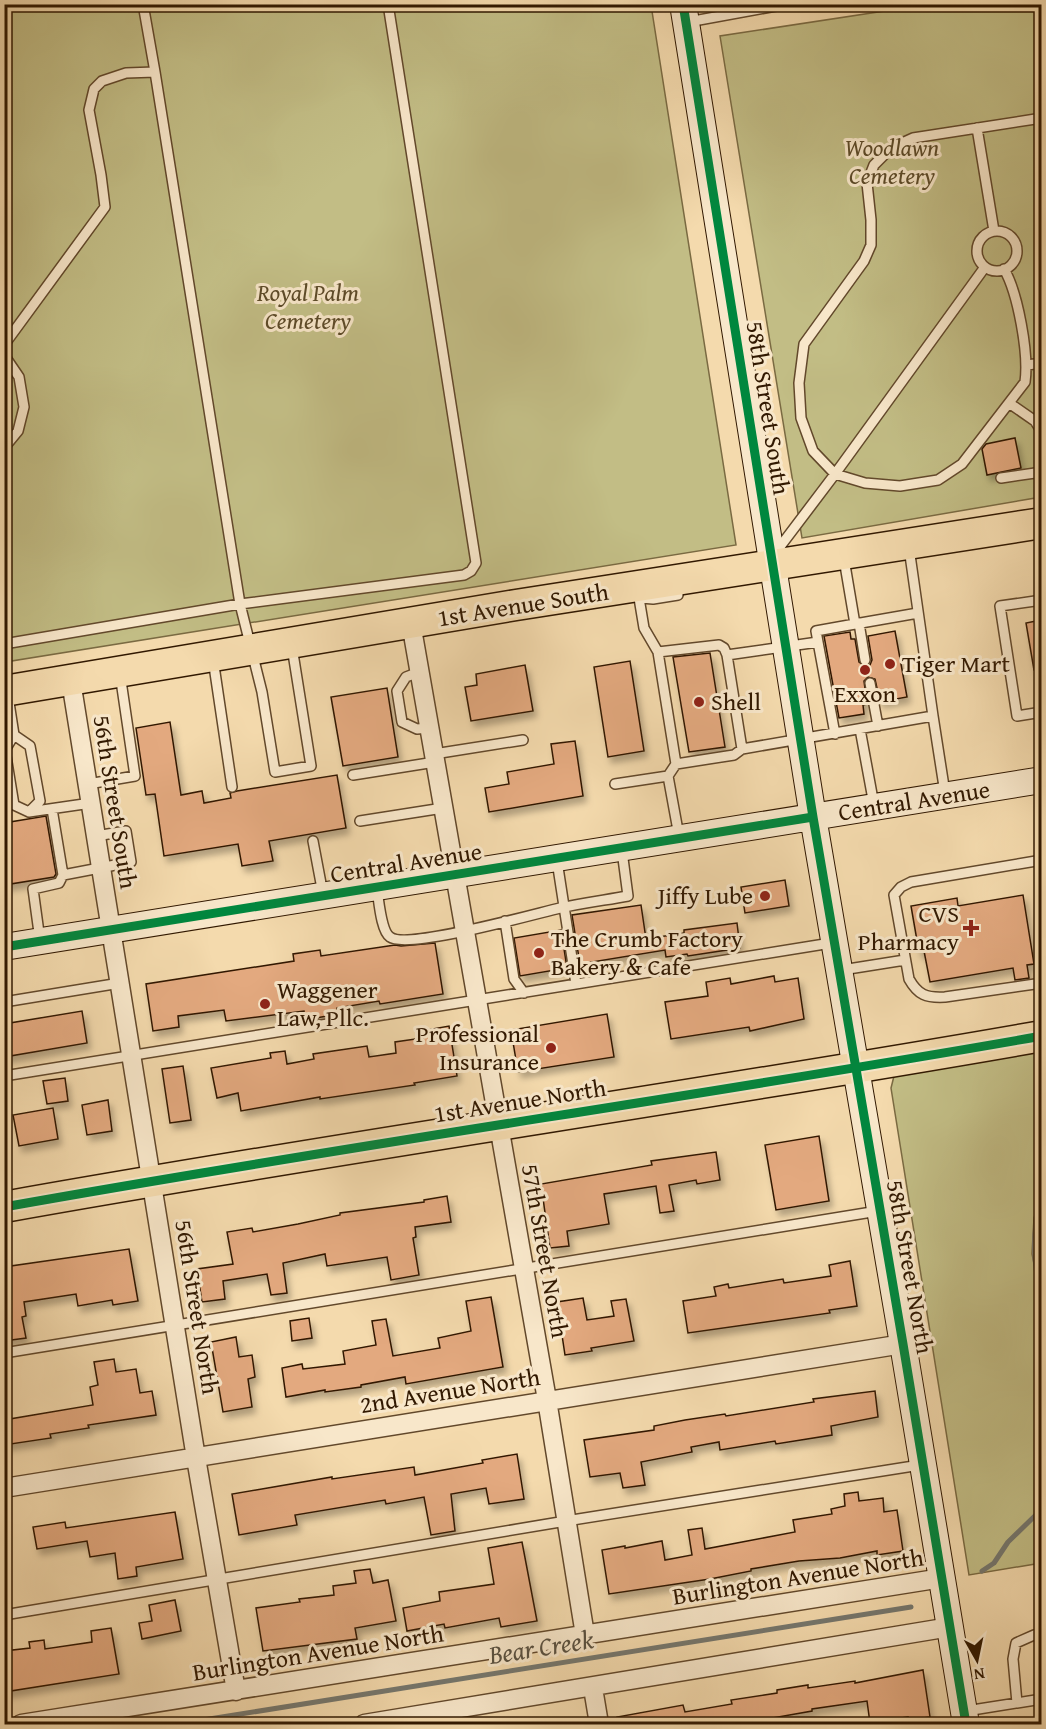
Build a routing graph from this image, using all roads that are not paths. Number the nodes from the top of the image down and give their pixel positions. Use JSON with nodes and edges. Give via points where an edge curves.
{"nodes":[{"id":1,"x":143,"y":4,"type":"edge"},
{"id":2,"x":388,"y":4,"type":"edge"},
{"id":3,"x":787,"y":4,"type":"edge"},
{"id":4,"x":684,"y":14,"type":"edge"},
{"id":5,"x":155,"y":72,"type":"junction"},
{"id":6,"x":1041,"y":118,"type":"edge"},
{"id":7,"x":977,"y":128,"type":"junction"},
{"id":8,"x":994,"y":231,"type":"junction"},
{"id":9,"x":985,"y":267,"type":"junction"},
{"id":10,"x":1004,"y":269,"type":"junction"},
{"id":11,"x":4,"y":345,"type":"edge"},
{"id":12,"x":4,"y":355,"type":"edge"},
{"id":13,"x":1041,"y":363,"type":"edge"},
{"id":14,"x":1027,"y":365,"type":"junction"},
{"id":15,"x":1009,"y":403,"type":"junction"},
{"id":16,"x":1041,"y":432,"type":"edge"},
{"id":17,"x":4,"y":448,"type":"edge"},
{"id":18,"x":1041,"y":471,"type":"edge"},
{"id":19,"x":835,"y":474,"type":"junction"},
{"id":20,"x":1000,"y":478,"type":"dead end"},
{"id":21,"x":1041,"y":523,"type":"edge"},
{"id":22,"x":909,"y":544,"type":"junction"},
{"id":23,"x":843,"y":555,"type":"junction"},
{"id":24,"x":773,"y":561,"type":"junction"},
{"id":25,"x":739,"y":582,"type":"dead end"},
{"id":26,"x":591,"y":594,"type":"junction"},
{"id":27,"x":686,"y":594,"type":"dead end"},
{"id":28,"x":639,"y":598,"type":"junction"},
{"id":29,"x":1041,"y":600,"type":"edge"},
{"id":30,"x":240,"y":604,"type":"junction"},
{"id":31,"x":918,"y":613,"type":"junction"},
{"id":32,"x":411,"y":623,"type":"junction"},
{"id":33,"x":857,"y":623,"type":"junction"},
{"id":34,"x":818,"y":642,"type":"junction"},
{"id":35,"x":4,"y":644,"type":"edge"},
{"id":36,"x":292,"y":644,"type":"junction"},
{"id":37,"x":786,"y":646,"type":"junction"},
{"id":38,"x":252,"y":651,"type":"junction"},
{"id":39,"x":658,"y":652,"type":"junction"},
{"id":40,"x":727,"y":656,"type":"junction"},
{"id":41,"x":212,"y":657,"type":"junction"},
{"id":42,"x":865,"y":660,"type":"dead end"},
{"id":43,"x":419,"y":672,"type":"junction"},
{"id":44,"x":120,"y":673,"type":"junction"},
{"id":45,"x":71,"y":681,"type":"junction"},
{"id":46,"x":870,"y":683,"type":"dead end"},
{"id":47,"x":6,"y":691,"type":"edge"},
{"id":48,"x":1041,"y":712,"type":"edge"},
{"id":49,"x":933,"y":716,"type":"junction"},
{"id":50,"x":878,"y":726,"type":"junction"},
{"id":51,"x":429,"y":728,"type":"junction"},
{"id":52,"x":860,"y":729,"type":"junction"},
{"id":53,"x":835,"y":734,"type":"junction"},
{"id":54,"x":14,"y":735,"type":"junction"},
{"id":55,"x":524,"y":740,"type":"dead end"},
{"id":56,"x":801,"y":740,"type":"junction"},
{"id":57,"x":742,"y":749,"type":"junction"},
{"id":58,"x":434,"y":758,"type":"junction"},
{"id":59,"x":676,"y":764,"type":"junction"},
{"id":60,"x":353,"y":774,"type":"dead end"},
{"id":61,"x":668,"y":776,"type":"junction"},
{"id":62,"x":1041,"y":780,"type":"edge"},
{"id":63,"x":88,"y":784,"type":"junction"},
{"id":64,"x":615,"y":784,"type":"dead end"},
{"id":65,"x":232,"y":787,"type":"dead end"},
{"id":66,"x":946,"y":796,"type":"junction"},
{"id":67,"x":91,"y":803,"type":"junction"},
{"id":68,"x":874,"y":807,"type":"junction"},
{"id":69,"x":443,"y":808,"type":"junction"},
{"id":70,"x":52,"y":809,"type":"junction"},
{"id":71,"x":29,"y":812,"type":"junction"},
{"id":72,"x":813,"y":817,"type":"junction"},
{"id":73,"x":360,"y":821,"type":"dead end"},
{"id":74,"x":96,"y":836,"type":"junction"},
{"id":75,"x":680,"y":838,"type":"junction"},
{"id":76,"x":314,"y":841,"type":"dead end"},
{"id":77,"x":622,"y":848,"type":"junction"},
{"id":78,"x":556,"y":859,"type":"junction"},
{"id":79,"x":1041,"y":860,"type":"edge"},
{"id":80,"x":101,"y":868,"type":"junction"},
{"id":81,"x":63,"y":875,"type":"junction"},
{"id":82,"x":455,"y":875,"type":"junction"},
{"id":83,"x":377,"y":887,"type":"junction"},
{"id":84,"x":324,"y":896,"type":"junction"},
{"id":85,"x":563,"y":907,"type":"junction"},
{"id":86,"x":506,"y":921,"type":"junction"},
{"id":87,"x":111,"y":930,"type":"junction"},
{"id":88,"x":465,"y":931,"type":"junction"},
{"id":89,"x":40,"y":942,"type":"junction"},
{"id":90,"x":835,"y":942,"type":"junction"},
{"id":91,"x":4,"y":948,"type":"edge"},
{"id":92,"x":905,"y":960,"type":"junction"},
{"id":93,"x":839,"y":970,"type":"junction"},
{"id":94,"x":120,"y":983,"type":"junction"},
{"id":95,"x":1041,"y":983,"type":"edge"},
{"id":96,"x":576,"y":984,"type":"junction"},
{"id":97,"x":524,"y":993,"type":"junction"},
{"id":98,"x":477,"y":1000,"type":"junction"},
{"id":99,"x":4,"y":1002,"type":"edge"},
{"id":100,"x":969,"y":1037,"type":"dead end"},
{"id":101,"x":1031,"y":1038,"type":"edge"},
{"id":102,"x":132,"y":1055,"type":"junction"},
{"id":103,"x":866,"y":1062,"type":"junction"},
{"id":104,"x":4,"y":1076,"type":"edge"},
{"id":105,"x":498,"y":1124,"type":"junction"},
{"id":106,"x":153,"y":1180,"type":"junction"},
{"id":107,"x":4,"y":1207,"type":"edge"},
{"id":108,"x":880,"y":1211,"type":"junction"},
{"id":109,"x":524,"y":1269,"type":"junction"},
{"id":110,"x":176,"y":1325,"type":"junction"},
{"id":111,"x":903,"y":1344,"type":"junction"},
{"id":112,"x":4,"y":1353,"type":"edge"},
{"id":113,"x":547,"y":1400,"type":"junction"},
{"id":114,"x":196,"y":1458,"type":"junction"},
{"id":115,"x":923,"y":1465,"type":"junction"},
{"id":116,"x":4,"y":1488,"type":"edge"},
{"id":117,"x":566,"y":1521,"type":"junction"},
{"id":118,"x":942,"y":1578,"type":"junction"},
{"id":119,"x":217,"y":1579,"type":"junction"},
{"id":120,"x":4,"y":1615,"type":"edge"},
{"id":121,"x":950,"y":1627,"type":"junction"},
{"id":122,"x":585,"y":1635,"type":"junction"},
{"id":123,"x":1041,"y":1635,"type":"edge"},
{"id":124,"x":593,"y":1688,"type":"junction"},
{"id":125,"x":236,"y":1691,"type":"junction"},
{"id":126,"x":1041,"y":1699,"type":"edge"},
{"id":127,"x":1017,"y":1703,"type":"junction"},
{"id":128,"x":965,"y":1718,"type":"edge"},
{"id":129,"x":21,"y":1725,"type":"edge"},
{"id":130,"x":364,"y":1725,"type":"edge"},
{"id":131,"x":599,"y":1725,"type":"edge"}],
"edges":[{"from":1,"to":5,"type":"lane"},
{"from":2,"to":30,"type":"lane","via":[[476,563],[464,575]]},
{"from":3,"to":4,"type":"lane"},
{"from":4,"to":24,"type":"street","name":"58th Street South"},
{"from":5,"to":11,"type":"lane","via":[[126,73],[102,81],[94,89],[89,110],[105,207]]},
{"from":5,"to":30,"type":"lane"},
{"from":6,"to":7,"type":"lane"},
{"from":7,"to":8,"type":"lane"},
{"from":7,"to":19,"type":"lane","via":[[913,138],[891,148],[874,165],[867,183],[871,245],[864,261],[804,344],[799,382],[801,418],[813,451]]},
{"from":8,"to":9,"type":"lane","via":[[979,243],[978,256]]},
{"from":8,"to":10,"type":"lane","via":[[1006,233],[1015,243],[1014,261]]},
{"from":9,"to":10,"type":"lane"},
{"from":9,"to":19,"type":"lane"},
{"from":10,"to":14,"type":"lane","via":[[1012,283]]},
{"from":12,"to":17,"type":"lane","via":[[19,377],[24,407],[18,431]]},
{"from":13,"to":14,"type":"lane"},
{"from":14,"to":15,"type":"lane","via":[[1025,382]]},
{"from":15,"to":16,"type":"lane","via":[[1035,421]]},
{"from":15,"to":19,"type":"lane","via":[[962,464],[938,480],[900,486],[865,483]]},
{"from":18,"to":20,"type":"lane"},
{"from":19,"to":24,"type":"lane"},
{"from":21,"to":22,"type":"main road","name":"1st Avenue South"},
{"from":22,"to":23,"type":"main road","name":"1st Avenue South"},
{"from":22,"to":31,"type":"lane"},
{"from":23,"to":24,"type":"main road","name":"1st Avenue South"},
{"from":23,"to":33,"type":"lane"},
{"from":24,"to":25,"type":"lane"},
{"from":24,"to":26,"type":"main road","name":"1st Avenue South"},
{"from":24,"to":37,"type":"street","name":"58th Street South"},
{"from":26,"to":28,"type":"lane"},
{"from":26,"to":32,"type":"main road","name":"1st Avenue South"},
{"from":27,"to":28,"type":"lane"},
{"from":28,"to":39,"type":"lane","via":[[644,628]]},
{"from":29,"to":48,"type":"lane","via":[[1000,606],[1017,716]]},
{"from":30,"to":35,"type":"lane"},
{"from":30,"to":38,"type":"lane"},
{"from":31,"to":33,"type":"lane"},
{"from":31,"to":49,"type":"lane"},
{"from":32,"to":36,"type":"main road","name":"1st Avenue South"},
{"from":32,"to":43,"type":"street","name":"57th Street North"},
{"from":33,"to":34,"type":"lane","via":[[816,631]]},
{"from":33,"to":42,"type":"lane"},
{"from":34,"to":37,"type":"lane"},
{"from":34,"to":53,"type":"lane"},
{"from":36,"to":38,"type":"main road","name":"1st Avenue South"},
{"from":36,"to":38,"type":"lane","via":[[311,766],[276,772]]},
{"from":37,"to":40,"type":"lane"},
{"from":37,"to":56,"type":"street","name":"58th Street South"},
{"from":38,"to":41,"type":"main road","name":"1st Avenue South"},
{"from":39,"to":40,"type":"lane","via":[[719,645]]},
{"from":39,"to":59,"type":"lane"},
{"from":40,"to":57,"type":"lane"},
{"from":41,"to":44,"type":"main road","name":"1st Avenue South"},
{"from":41,"to":65,"type":"lane"},
{"from":43,"to":51,"type":"street","name":"57th Street North"},
{"from":43,"to":51,"type":"lane","via":[[406,677],[397,690],[398,703],[402,722],[417,729]]},
{"from":44,"to":45,"type":"main road","name":"1st Avenue South"},
{"from":44,"to":63,"type":"lane","via":[[135,776]]},
{"from":45,"to":47,"type":"main road","name":"1st Avenue South"},
{"from":45,"to":63,"type":"street","name":"56th Street South"},
{"from":46,"to":50,"type":"lane"},
{"from":47,"to":54,"type":"lane"},
{"from":49,"to":50,"type":"lane"},
{"from":49,"to":66,"type":"lane"},
{"from":50,"to":52,"type":"lane"},
{"from":51,"to":58,"type":"street","name":"57th Street North"},
{"from":52,"to":53,"type":"lane"},
{"from":52,"to":68,"type":"lane"},
{"from":53,"to":56,"type":"lane"},
{"from":54,"to":71,"type":"lane","via":[[5,750],[14,805]]},
{"from":54,"to":71,"type":"lane","via":[[30,746],[40,801]]},
{"from":55,"to":58,"type":"lane"},
{"from":56,"to":57,"type":"lane"},
{"from":56,"to":72,"type":"street","name":"58th Street South"},
{"from":57,"to":59,"type":"lane","via":[[734,755]]},
{"from":58,"to":60,"type":"lane"},
{"from":58,"to":69,"type":"street","name":"57th Street North"},
{"from":59,"to":61,"type":"lane"},
{"from":61,"to":64,"type":"lane"},
{"from":61,"to":75,"type":"lane"},
{"from":62,"to":66,"type":"street","name":"Central Avenue"},
{"from":63,"to":67,"type":"street","name":"56th Street South"},
{"from":66,"to":68,"type":"street","name":"Central Avenue"},
{"from":67,"to":70,"type":"lane"},
{"from":67,"to":74,"type":"street","name":"56th Street South"},
{"from":68,"to":72,"type":"street","name":"Central Avenue"},
{"from":69,"to":73,"type":"lane"},
{"from":69,"to":82,"type":"street","name":"57th Street North"},
{"from":70,"to":71,"type":"lane"},
{"from":70,"to":81,"type":"lane"},
{"from":72,"to":75,"type":"street","name":"Central Avenue"},
{"from":72,"to":90,"type":"street","name":"58th Street North"},
{"from":74,"to":80,"type":"street","name":"56th Street South"},
{"from":74,"to":80,"type":"lane","via":[[126,831],[131,862]]},
{"from":75,"to":77,"type":"street","name":"Central Avenue"},
{"from":76,"to":84,"type":"lane"},
{"from":77,"to":78,"type":"street","name":"Central Avenue"},
{"from":77,"to":85,"type":"lane","via":[[628,896]]},
{"from":78,"to":82,"type":"street","name":"Central Avenue"},
{"from":78,"to":85,"type":"lane"},
{"from":79,"to":92,"type":"lane","via":[[911,882],[901,887],[894,895]]},
{"from":80,"to":81,"type":"lane"},
{"from":80,"to":87,"type":"street","name":"56th Street South"},
{"from":81,"to":89,"type":"lane","via":[[59,883],[33,889]]},
{"from":82,"to":83,"type":"street","name":"Central Avenue"},
{"from":82,"to":88,"type":"street","name":"57th Street North"},
{"from":83,"to":84,"type":"street","name":"Central Avenue"},
{"from":83,"to":88,"type":"lane","via":[[385,932],[394,940]]},
{"from":84,"to":87,"type":"street","name":"Central Avenue"},
{"from":85,"to":86,"type":"lane"},
{"from":85,"to":96,"type":"lane"},
{"from":86,"to":88,"type":"lane"},
{"from":86,"to":97,"type":"lane","via":[[514,979]]},
{"from":87,"to":89,"type":"street","name":"Central Avenue"},
{"from":87,"to":94,"type":"street","name":"56th Street North"},
{"from":88,"to":98,"type":"street","name":"57th Street North"},
{"from":89,"to":91,"type":"street","name":"Central Avenue"},
{"from":90,"to":93,"type":"street","name":"58th Street North"},
{"from":90,"to":96,"type":"lane"},
{"from":92,"to":93,"type":"lane"},
{"from":92,"to":95,"type":"lane","via":[[915,990],[932,998]]},
{"from":93,"to":103,"type":"street","name":"58th Street North"},
{"from":94,"to":99,"type":"lane"},
{"from":94,"to":102,"type":"street","name":"56th Street North"},
{"from":96,"to":97,"type":"lane"},
{"from":97,"to":98,"type":"lane"},
{"from":98,"to":102,"type":"lane"},
{"from":98,"to":105,"type":"street","name":"57th Street North"},
{"from":100,"to":101,"type":"lane"},
{"from":101,"to":103,"type":"main road","name":"1st Avenue North"},
{"from":102,"to":104,"type":"lane"},
{"from":102,"to":106,"type":"street","name":"56th Street North"},
{"from":103,"to":105,"type":"main road","name":"1st Avenue North"},
{"from":103,"to":108,"type":"street","name":"58th Street North"},
{"from":105,"to":106,"type":"main road","name":"1st Avenue North"},
{"from":105,"to":109,"type":"street","name":"57th Street North"},
{"from":106,"to":107,"type":"main road","name":"1st Avenue North"},
{"from":106,"to":110,"type":"street","name":"56th Street North"},
{"from":108,"to":109,"type":"lane"},
{"from":108,"to":111,"type":"street","name":"58th Street North"},
{"from":109,"to":110,"type":"lane"},
{"from":109,"to":113,"type":"street","name":"57th Street North"},
{"from":110,"to":112,"type":"lane"},
{"from":110,"to":114,"type":"street","name":"56th Street North"},
{"from":111,"to":113,"type":"street","name":"2nd Avenue North"},
{"from":111,"to":115,"type":"street","name":"58th Street North"},
{"from":113,"to":114,"type":"street","name":"2nd Avenue North"},
{"from":113,"to":117,"type":"street","name":"57th Street North"},
{"from":114,"to":116,"type":"street","name":"2nd Avenue North"},
{"from":114,"to":119,"type":"street","name":"56th Street North"},
{"from":115,"to":117,"type":"lane"},
{"from":115,"to":118,"type":"street","name":"58th Street North"},
{"from":117,"to":119,"type":"lane"},
{"from":117,"to":122,"type":"street","name":"57th Street North"},
{"from":118,"to":121,"type":"street","name":"58th Street North"},
{"from":118,"to":122,"type":"street","name":"Burlington Avenue North"},
{"from":119,"to":120,"type":"lane"},
{"from":119,"to":125,"type":"street","name":"56th Street North"},
{"from":121,"to":124,"type":"street"},
{"from":121,"to":128,"type":"street","name":"58th Street North"},
{"from":122,"to":125,"type":"street","name":"Burlington Avenue North"},
{"from":123,"to":127,"type":"lane","via":[[1016,1643],[1013,1659]]},
{"from":124,"to":130,"type":"street"},
{"from":124,"to":131,"type":"street"},
{"from":125,"to":129,"type":"street","name":"Burlington Avenue North"},
{"from":126,"to":127,"type":"lane"},
{"from":127,"to":128,"type":"lane"}]}
